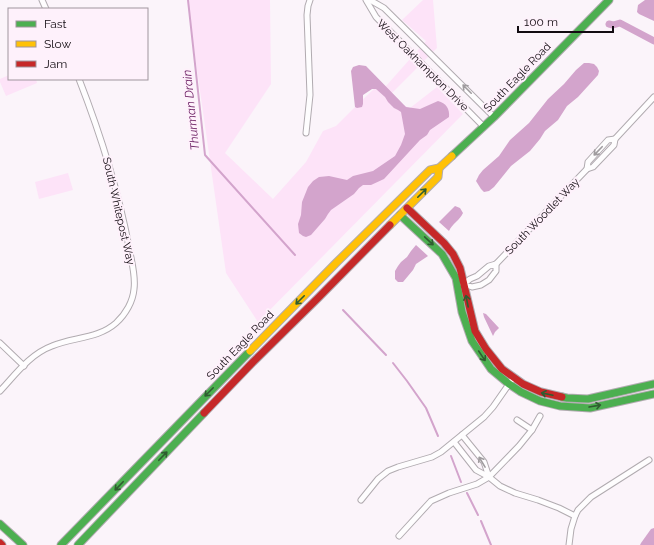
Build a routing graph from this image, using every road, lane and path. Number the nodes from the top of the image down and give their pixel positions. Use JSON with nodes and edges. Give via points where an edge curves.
{"nodes":[{"id":1,"x":310,"y":0,"type":"edge"},
{"id":2,"x":366,"y":0,"type":"edge"},
{"id":3,"x":370,"y":0,"type":"edge"},
{"id":4,"x":609,"y":0,"type":"edge"},
{"id":5,"x":79,"y":80,"type":"edge"},
{"id":6,"x":654,"y":97,"type":"edge"},
{"id":7,"x":494,"y":117,"type":"junction"},
{"id":8,"x":484,"y":127,"type":"junction"},
{"id":9,"x":306,"y":133,"type":"dead end"},
{"id":10,"x":439,"y":168,"type":"junction"},
{"id":11,"x":404,"y":195,"type":"junction"},
{"id":12,"x":407,"y":208,"type":"junction"},
{"id":13,"x":400,"y":215,"type":"junction"},
{"id":14,"x":496,"y":264,"type":"junction"},
{"id":15,"x":320,"y":279,"type":"junction"},
{"id":16,"x":335,"y":281,"type":"junction"},
{"id":17,"x":461,"y":285,"type":"junction"},
{"id":18,"x":0,"y":343,"type":"edge"},
{"id":19,"x":24,"y":366,"type":"junction"},
{"id":20,"x":248,"y":368,"type":"junction"},
{"id":21,"x":514,"y":377,"type":"junction"},
{"id":22,"x":509,"y":384,"type":"junction"},
{"id":23,"x":654,"y":384,"type":"edge"},
{"id":24,"x":0,"y":391,"type":"edge"},
{"id":25,"x":654,"y":394,"type":"edge"},
{"id":26,"x":540,"y":416,"type":"dead end"},
{"id":27,"x":518,"y":420,"type":"dead end"},
{"id":28,"x":532,"y":430,"type":"junction"},
{"id":29,"x":462,"y":435,"type":"junction"},
{"id":30,"x":454,"y":442,"type":"junction"},
{"id":31,"x":649,"y":460,"type":"dead end"},
{"id":32,"x":489,"y":477,"type":"junction"},
{"id":33,"x":361,"y":500,"type":"dead end"},
{"id":34,"x":575,"y":516,"type":"junction"},
{"id":35,"x":0,"y":524,"type":"edge"},
{"id":36,"x":399,"y":536,"type":"dead end"},
{"id":37,"x":23,"y":545,"type":"edge"},
{"id":38,"x":61,"y":545,"type":"edge"},
{"id":39,"x":78,"y":545,"type":"edge"},
{"id":40,"x":569,"y":545,"type":"edge"}],
"edges":[{"from":1,"to":9,"type":"street","via":[[307,15],[310,96]]},
{"from":2,"to":8,"type":"street","name":"West Oakhampton Drive","via":[[376,17]]},
{"from":7,"to":3,"type":"street","name":"West Oakhampton Drive","one_way":true,"via":[[384,8]]},
{"from":4,"to":7,"type":"main road","name":"South Eagle Road"},
{"from":5,"to":19,"type":"street","name":"South Whitepost Way","via":[[104,147],[116,190],[128,240],[134,289],[125,314],[106,330],[51,346],[37,353]]},
{"from":6,"to":14,"type":"street","name":"South Woodlet Way","via":[[615,139],[608,140],[588,162],[587,169]]},
{"from":7,"to":8,"type":"main road","name":"South Eagle Road"},
{"from":8,"to":10,"type":"main road","name":"South Eagle Road"},
{"from":10,"to":11,"type":"main road","name":"South Eagle Road","via":[[430,170]]},
{"from":12,"to":10,"type":"main road","name":"South Eagle Road","one_way":true,"via":[[438,177]]},
{"from":11,"to":15,"type":"main road","name":"South Eagle Road"},
{"from":11,"to":16,"type":"main road","via":[[401,205],[336,271]]},
{"from":12,"to":13,"type":"main road","name":"South Eagle Road"},
{"from":12,"to":17,"type":"main road","via":[[453,254],[460,268]]},
{"from":13,"to":16,"type":"main road","name":"South Eagle Road"},
{"from":13,"to":17,"type":"main road","one_way":true,"via":[[442,254]]},
{"from":14,"to":17,"type":"street","name":"South Woodlet Way"},
{"from":14,"to":17,"type":"street","name":"South Woodlet Way","via":[[496,271],[481,285]]},
{"from":15,"to":20,"type":"main road","via":[[318,292],[260,350],[249,362]]},
{"from":15,"to":38,"type":"main road","name":"South Eagle Road","one_way":true},
{"from":16,"to":20,"type":"main road","name":"South Eagle Road"},
{"from":21,"to":17,"type":"main road","one_way":true,"via":[[502,369],[486,349],[476,331]]},
{"from":17,"to":22,"type":"main road","one_way":true,"via":[[462,312],[472,341],[491,368]]},
{"from":18,"to":19,"type":"street"},
{"from":19,"to":24,"type":"street","name":"South Whitepost Way"},
{"from":39,"to":20,"type":"main road","name":"South Eagle Road","one_way":true},
{"from":21,"to":22,"type":"street"},
{"from":23,"to":21,"type":"main road","one_way":true,"via":[[588,398],[567,398],[541,392],[522,384]]},
{"from":22,"to":25,"type":"main road","one_way":true,"via":[[540,401],[560,406],[590,408]]},
{"from":22,"to":29,"type":"street","via":[[484,417]]},
{"from":26,"to":28,"type":"street"},
{"from":27,"to":28,"type":"street"},
{"from":28,"to":32,"type":"street"},
{"from":29,"to":30,"type":"street"},
{"from":32,"to":29,"type":"street","one_way":true,"via":[[484,462]]},
{"from":30,"to":32,"type":"street","via":[[476,470]]},
{"from":30,"to":33,"type":"street","via":[[432,457],[398,467],[378,478]]},
{"from":31,"to":34,"type":"street","via":[[591,497]]},
{"from":32,"to":34,"type":"street","via":[[515,493]]},
{"from":32,"to":36,"type":"street","via":[[431,501]]},
{"from":34,"to":40,"type":"street"},
{"from":35,"to":37,"type":"main road"}]}
